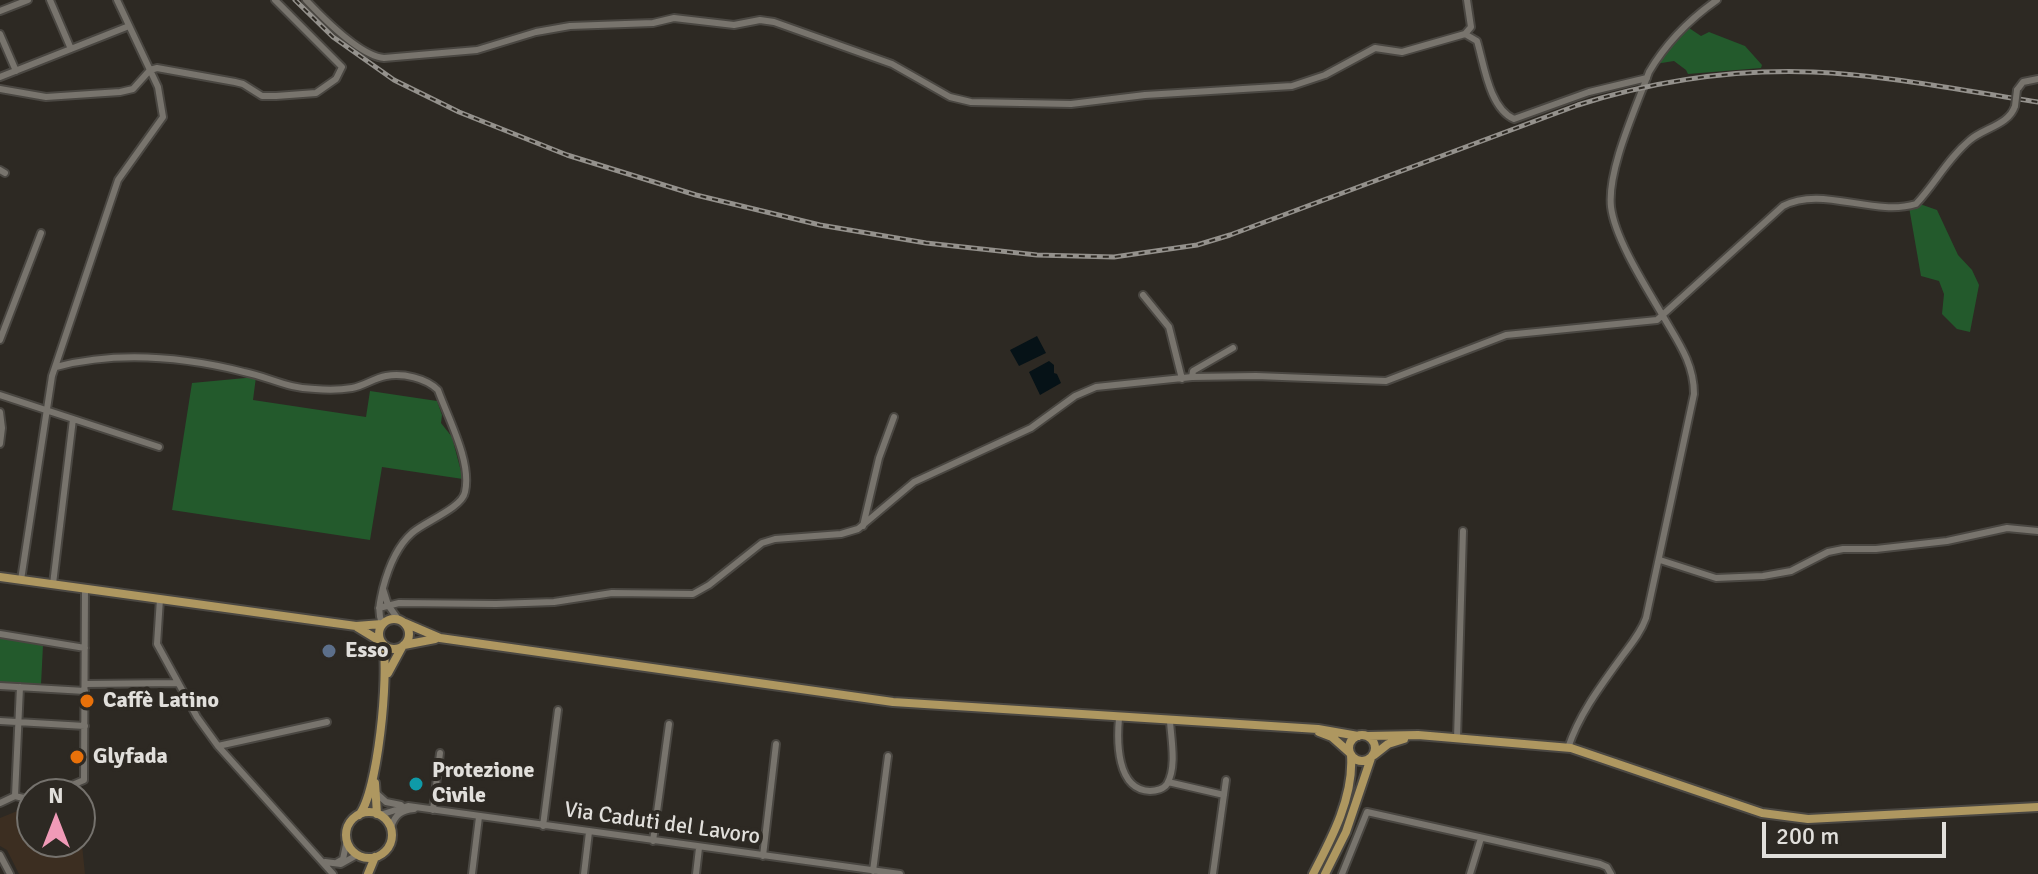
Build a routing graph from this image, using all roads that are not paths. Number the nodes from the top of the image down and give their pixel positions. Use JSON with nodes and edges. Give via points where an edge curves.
{"nodes":[{"id":1,"x":28,"y":0,"type":"edge"},
{"id":2,"x":50,"y":0,"type":"edge"},
{"id":3,"x":117,"y":0,"type":"edge"},
{"id":4,"x":275,"y":0,"type":"edge"},
{"id":5,"x":306,"y":0,"type":"edge"},
{"id":6,"x":1467,"y":0,"type":"edge"},
{"id":7,"x":1717,"y":0,"type":"edge"},
{"id":8,"x":0,"y":11,"type":"edge"},
{"id":9,"x":129,"y":26,"type":"junction"},
{"id":10,"x":0,"y":34,"type":"edge"},
{"id":11,"x":1465,"y":34,"type":"junction"},
{"id":12,"x":71,"y":49,"type":"junction"},
{"id":13,"x":150,"y":70,"type":"junction"},
{"id":14,"x":16,"y":71,"type":"junction"},
{"id":15,"x":0,"y":77,"type":"edge"},
{"id":16,"x":1647,"y":78,"type":"junction"},
{"id":17,"x":2038,"y":79,"type":"edge"},
{"id":18,"x":0,"y":89,"type":"edge"},
{"id":19,"x":41,"y":233,"type":"dead end"},
{"id":20,"x":1143,"y":295,"type":"dead end"},
{"id":21,"x":1663,"y":317,"type":"junction"},
{"id":22,"x":0,"y":340,"type":"edge"},
{"id":23,"x":1233,"y":348,"type":"dead end"},
{"id":24,"x":56,"y":367,"type":"junction"},
{"id":25,"x":1192,"y":377,"type":"junction"},
{"id":26,"x":1182,"y":379,"type":"junction"},
{"id":27,"x":0,"y":395,"type":"edge"},
{"id":28,"x":45,"y":410,"type":"junction"},
{"id":29,"x":0,"y":412,"type":"edge"},
{"id":30,"x":894,"y":417,"type":"dead end"},
{"id":31,"x":73,"y":419,"type":"junction"},
{"id":32,"x":0,"y":444,"type":"edge"},
{"id":33,"x":159,"y":447,"type":"dead end"},
{"id":34,"x":863,"y":526,"type":"junction"},
{"id":35,"x":1463,"y":531,"type":"dead end"},
{"id":36,"x":2038,"y":531,"type":"edge"},
{"id":37,"x":1660,"y":560,"type":"junction"},
{"id":38,"x":0,"y":577,"type":"edge"},
{"id":39,"x":21,"y":580,"type":"junction"},
{"id":40,"x":53,"y":584,"type":"junction"},
{"id":41,"x":85,"y":589,"type":"junction"},
{"id":42,"x":383,"y":589,"type":"junction"},
{"id":43,"x":160,"y":599,"type":"junction"},
{"id":44,"x":388,"y":605,"type":"junction"},
{"id":45,"x":378,"y":610,"type":"junction"},
{"id":46,"x":401,"y":621,"type":"junction"},
{"id":47,"x":382,"y":624,"type":"junction"},
{"id":48,"x":369,"y":625,"type":"junction"},
{"id":49,"x":356,"y":626,"type":"junction"},
{"id":50,"x":0,"y":634,"type":"edge"},
{"id":51,"x":440,"y":638,"type":"junction"},
{"id":52,"x":382,"y":643,"type":"junction"},
{"id":53,"x":403,"y":646,"type":"junction"},
{"id":54,"x":85,"y":648,"type":"junction"},
{"id":55,"x":386,"y":678,"type":"junction"},
{"id":56,"x":178,"y":683,"type":"junction"},
{"id":57,"x":0,"y":686,"type":"edge"},
{"id":58,"x":20,"y":687,"type":"junction"},
{"id":59,"x":85,"y":687,"type":"junction"},
{"id":60,"x":558,"y":710,"type":"dead end"},
{"id":61,"x":1119,"y":718,"type":"junction"},
{"id":62,"x":0,"y":721,"type":"edge"},
{"id":63,"x":1170,"y":721,"type":"junction"},
{"id":64,"x":18,"y":722,"type":"junction"},
{"id":65,"x":327,"y":722,"type":"dead end"},
{"id":66,"x":669,"y":724,"type":"dead end"},
{"id":67,"x":85,"y":726,"type":"junction"},
{"id":68,"x":1287,"y":728,"type":"junction"},
{"id":69,"x":1363,"y":736,"type":"junction"},
{"id":70,"x":1454,"y":739,"type":"junction"},
{"id":71,"x":776,"y":744,"type":"dead end"},
{"id":72,"x":218,"y":746,"type":"junction"},
{"id":73,"x":1568,"y":748,"type":"junction"},
{"id":74,"x":440,"y":753,"type":"dead end"},
{"id":75,"x":1350,"y":754,"type":"junction"},
{"id":76,"x":888,"y":756,"type":"dead end"},
{"id":77,"x":1372,"y":756,"type":"junction"},
{"id":78,"x":375,"y":759,"type":"junction"},
{"id":79,"x":84,"y":778,"type":"edge"},
{"id":80,"x":1226,"y":780,"type":"dead end"},
{"id":81,"x":1168,"y":782,"type":"junction"},
{"id":82,"x":375,"y":790,"type":"junction"},
{"id":83,"x":1224,"y":795,"type":"junction"},
{"id":84,"x":15,"y":796,"type":"joint"},
{"id":85,"x":0,"y":803,"type":"edge"},
{"id":86,"x":408,"y":806,"type":"junction"},
{"id":87,"x":2038,"y":807,"type":"edge"},
{"id":88,"x":420,"y":809,"type":"junction"},
{"id":89,"x":433,"y":810,"type":"junction"},
{"id":90,"x":379,"y":814,"type":"junction"},
{"id":91,"x":359,"y":815,"type":"junction"},
{"id":92,"x":479,"y":817,"type":"junction"},
{"id":93,"x":543,"y":826,"type":"junction"},
{"id":94,"x":391,"y":827,"type":"junction"},
{"id":95,"x":589,"y":832,"type":"junction"},
{"id":96,"x":1481,"y":838,"type":"junction"},
{"id":97,"x":347,"y":840,"type":"junction"},
{"id":98,"x":653,"y":841,"type":"junction"},
{"id":99,"x":699,"y":848,"type":"junction"},
{"id":100,"x":0,"y":855,"type":"edge"},
{"id":101,"x":359,"y":856,"type":"junction"},
{"id":102,"x":763,"y":856,"type":"junction"},
{"id":103,"x":318,"y":857,"type":"junction"},
{"id":104,"x":375,"y":857,"type":"junction"},
{"id":105,"x":809,"y":862,"type":"junction"},
{"id":106,"x":336,"y":863,"type":"junction"},
{"id":107,"x":873,"y":871,"type":"junction"},
{"id":108,"x":10,"y":874,"type":"edge"},
{"id":109,"x":333,"y":874,"type":"edge"},
{"id":110,"x":365,"y":874,"type":"edge"},
{"id":111,"x":472,"y":874,"type":"edge"},
{"id":112,"x":584,"y":874,"type":"edge"},
{"id":113,"x":696,"y":874,"type":"edge"},
{"id":114,"x":807,"y":874,"type":"edge"},
{"id":115,"x":900,"y":874,"type":"edge"},
{"id":116,"x":1213,"y":874,"type":"edge"},
{"id":117,"x":1313,"y":874,"type":"edge"},
{"id":118,"x":1325,"y":874,"type":"edge"},
{"id":119,"x":1342,"y":874,"type":"edge"},
{"id":120,"x":1470,"y":874,"type":"edge"},
{"id":121,"x":1611,"y":874,"type":"edge"}],
"edges":[{"from":1,"to":8,"type":"street"},
{"from":2,"to":12,"type":"street"},
{"from":3,"to":9,"type":"street"},
{"from":4,"to":13,"type":"street","via":[[342,67],[336,79],[316,93],[262,96],[235,82]]},
{"from":5,"to":11,"type":"street","via":[[377,58],[477,50],[570,26],[674,18],[724,25],[774,22],[892,64],[950,97],[998,105],[1276,89],[1317,79],[1375,48],[1402,52]]},
{"from":6,"to":11,"type":"street","via":[[1471,27]]},
{"from":7,"to":16,"type":"street","via":[[1667,46]]},
{"from":9,"to":12,"type":"street"},
{"from":9,"to":13,"type":"street"},
{"from":10,"to":14,"type":"street"},
{"from":11,"to":16,"type":"street","via":[[1477,41],[1488,83],[1506,115],[1514,119]]},
{"from":12,"to":14,"type":"street"},
{"from":13,"to":18,"type":"street","via":[[136,87],[120,92],[46,97]]},
{"from":13,"to":24,"type":"street","via":[[163,117],[118,180]]},
{"from":14,"to":15,"type":"street"},
{"from":16,"to":21,"type":"street","via":[[1615,171],[1611,206],[1618,234]]},
{"from":17,"to":21,"type":"street","bridge":true,"via":[[2023,82],[2006,119],[1956,153],[1916,204],[1807,198],[1783,206]]},
{"from":19,"to":22,"type":"street"},
{"from":20,"to":26,"type":"street","via":[[1169,327]]},
{"from":21,"to":25,"type":"street","via":[[1506,335],[1386,381]]},
{"from":21,"to":37,"type":"street","via":[[1686,355],[1694,394]]},
{"from":23,"to":25,"type":"street","via":[[1193,371]]},
{"from":24,"to":28,"type":"street"},
{"from":24,"to":42,"type":"street","via":[[150,358],[211,364],[312,389],[352,388],[399,375],[433,385],[456,435],[465,492],[457,504],[406,540]]},
{"from":25,"to":26,"type":"street"},
{"from":26,"to":34,"type":"street","via":[[1083,391],[1044,421],[914,482]]},
{"from":27,"to":28,"type":"street"},
{"from":28,"to":31,"type":"street"},
{"from":28,"to":39,"type":"street"},
{"from":29,"to":32,"type":"street"},
{"from":30,"to":34,"type":"street"},
{"from":31,"to":33,"type":"street"},
{"from":31,"to":40,"type":"street"},
{"from":34,"to":44,"type":"street","via":[[757,545],[709,585],[688,595],[624,592],[554,602]]},
{"from":35,"to":70,"type":"street"},
{"from":36,"to":37,"type":"street","via":[[2007,528],[1947,541],[1843,549],[1791,571],[1763,576],[1716,578]]},
{"from":37,"to":73,"type":"street","via":[[1641,630],[1589,704]]},
{"from":38,"to":39,"type":"main road"},
{"from":39,"to":40,"type":"main road"},
{"from":40,"to":41,"type":"main road"},
{"from":41,"to":43,"type":"main road"},
{"from":41,"to":54,"type":"street"},
{"from":42,"to":44,"type":"street"},
{"from":42,"to":45,"type":"street"},
{"from":43,"to":49,"type":"main road"},
{"from":43,"to":56,"type":"street","via":[[157,644]]},
{"from":44,"to":45,"type":"street"},
{"from":44,"to":46,"type":"street"},
{"from":45,"to":47,"type":"street"},
{"from":45,"to":48,"type":"street"},
{"from":46,"to":47,"type":"main road"},
{"from":46,"to":51,"type":"main road"},
{"from":46,"to":53,"type":"main road","via":[[409,634]]},
{"from":47,"to":48,"type":"main road"},
{"from":47,"to":52,"type":"main road"},
{"from":48,"to":49,"type":"main road"},
{"from":49,"to":52,"type":"main road"},
{"from":50,"to":54,"type":"street"},
{"from":51,"to":53,"type":"main road"},
{"from":51,"to":61,"type":"main road","via":[[893,702]]},
{"from":52,"to":53,"type":"main road","via":[[394,649]]},
{"from":52,"to":55,"type":"main road"},
{"from":53,"to":55,"type":"main road"},
{"from":54,"to":59,"type":"street"},
{"from":55,"to":78,"type":"main road"},
{"from":56,"to":59,"type":"street"},
{"from":56,"to":72,"type":"street"},
{"from":57,"to":58,"type":"street"},
{"from":58,"to":59,"type":"street"},
{"from":58,"to":64,"type":"street"},
{"from":59,"to":67,"type":"street"},
{"from":60,"to":93,"type":"street"},
{"from":61,"to":63,"type":"main road"},
{"from":61,"to":81,"type":"street","via":[[1122,768],[1144,790],[1156,791]]},
{"from":62,"to":64,"type":"street"},
{"from":63,"to":68,"type":"main road"},
{"from":63,"to":81,"type":"street"},
{"from":64,"to":67,"type":"street"},
{"from":64,"to":84,"type":"street"},
{"from":65,"to":72,"type":"street"},
{"from":66,"to":98,"type":"street"},
{"from":67,"to":79,"type":"street"},
{"from":68,"to":69,"type":"main road"},
{"from":68,"to":75,"type":"main road","via":[[1326,734]]},
{"from":69,"to":70,"type":"main road"},
{"from":69,"to":75,"type":"main road","via":[[1351,741]]},
{"from":69,"to":77,"type":"main road","via":[[1375,746]]},
{"from":70,"to":73,"type":"main road"},
{"from":70,"to":77,"type":"main road","via":[[1400,739]]},
{"from":71,"to":102,"type":"street"},
{"from":72,"to":103,"type":"street"},
{"from":73,"to":87,"type":"main road","via":[[1786,818]]},
{"from":74,"to":89,"type":"street"},
{"from":75,"to":77,"type":"main road","via":[[1360,761]]},
{"from":75,"to":117,"type":"main road","via":[[1346,797]]},
{"from":76,"to":107,"type":"street"},
{"from":77,"to":118,"type":"main road"},
{"from":78,"to":82,"type":"main road"},
{"from":78,"to":91,"type":"main road","via":[[368,799]]},
{"from":80,"to":83,"type":"street"},
{"from":81,"to":83,"type":"street"},
{"from":82,"to":86,"type":"street","name":"Via Caduti del Lavoro","via":[[386,802]]},
{"from":82,"to":90,"type":"main road"},
{"from":83,"to":116,"type":"street"},
{"from":84,"to":85,"type":"street"},
{"from":86,"to":88,"type":"street","name":"Via Caduti del Lavoro"},
{"from":86,"to":90,"type":"street"},
{"from":88,"to":89,"type":"street","name":"Via Caduti del Lavoro"},
{"from":88,"to":94,"type":"street","via":[[401,812]]},
{"from":89,"to":92,"type":"street","name":"Via Caduti del Lavoro"},
{"from":90,"to":91,"type":"main road"},
{"from":90,"to":94,"type":"main road"},
{"from":91,"to":97,"type":"main road","via":[[348,826]]},
{"from":92,"to":93,"type":"street","name":"Via Caduti del Lavoro"},
{"from":92,"to":111,"type":"street"},
{"from":93,"to":95,"type":"street","name":"Via Caduti del Lavoro"},
{"from":94,"to":104,"type":"main road","via":[[391,843]]},
{"from":95,"to":98,"type":"street","name":"Via Caduti del Lavoro"},
{"from":95,"to":112,"type":"street"},
{"from":96,"to":119,"type":"street","via":[[1367,812]]},
{"from":96,"to":120,"type":"street"},
{"from":96,"to":121,"type":"street","via":[[1600,864]]},
{"from":97,"to":101,"type":"main road"},
{"from":97,"to":106,"type":"street","via":[[343,859]]},
{"from":98,"to":99,"type":"street","name":"Via Caduti del Lavoro"},
{"from":99,"to":102,"type":"street","name":"Via Caduti del Lavoro"},
{"from":99,"to":113,"type":"street"},
{"from":100,"to":108,"type":"street"},
{"from":101,"to":104,"type":"main road"},
{"from":101,"to":106,"type":"street"},
{"from":101,"to":110,"type":"main road"},
{"from":102,"to":105,"type":"street","name":"Via Caduti del Lavoro"},
{"from":103,"to":106,"type":"street"},
{"from":103,"to":109,"type":"street"},
{"from":104,"to":110,"type":"main road"},
{"from":105,"to":107,"type":"street","name":"Via Caduti del Lavoro"},
{"from":105,"to":114,"type":"street"},
{"from":107,"to":115,"type":"street","name":"Via Caduti del Lavoro"}]}
